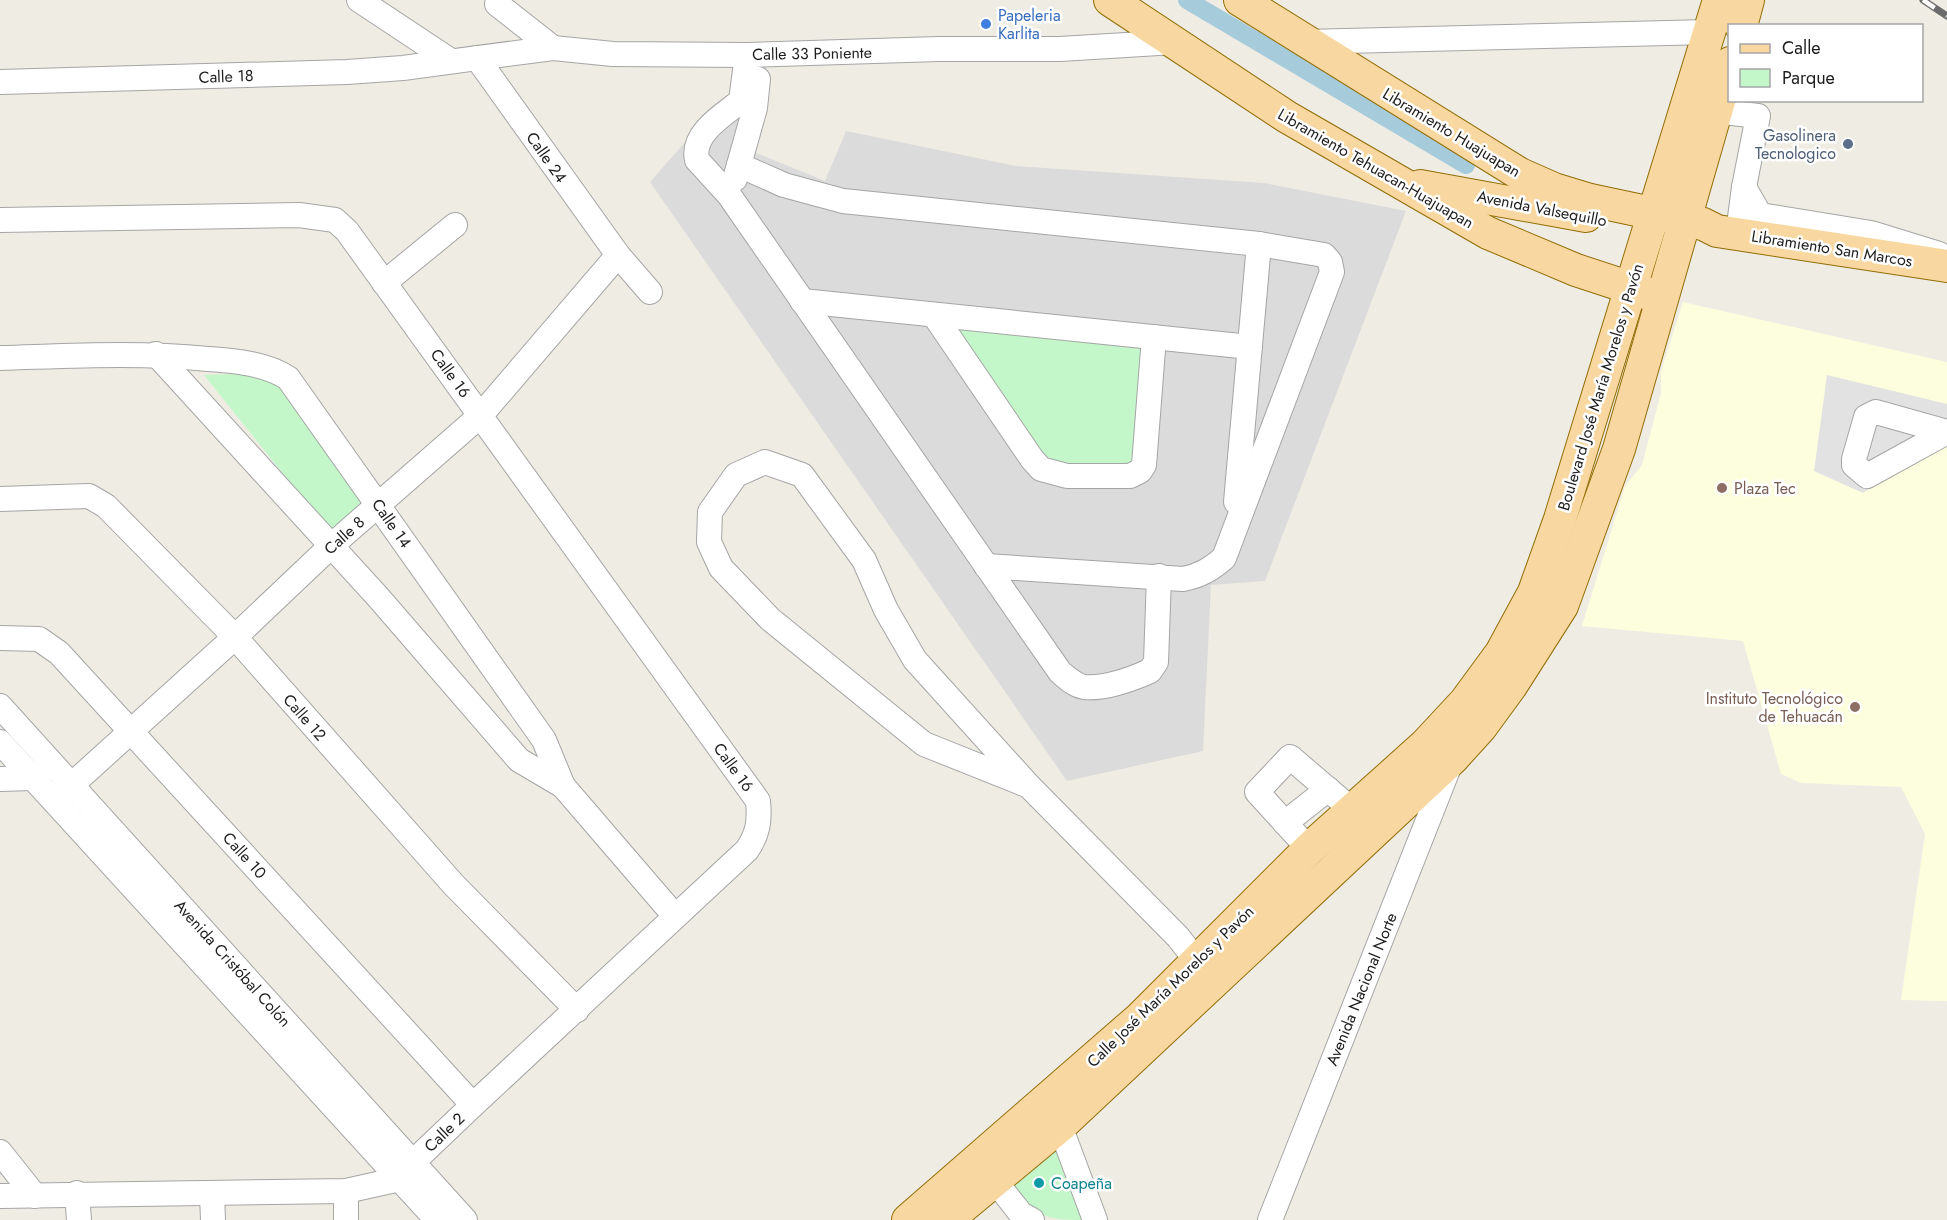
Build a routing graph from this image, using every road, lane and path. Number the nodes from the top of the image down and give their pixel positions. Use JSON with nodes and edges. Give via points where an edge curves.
{"nodes":[{"id":1,"x":359,"y":0,"type":"edge"},
{"id":2,"x":1110,"y":0,"type":"edge"},
{"id":3,"x":1240,"y":0,"type":"edge"},
{"id":4,"x":1719,"y":0,"type":"edge"},
{"id":5,"x":1748,"y":0,"type":"edge"},
{"id":6,"x":497,"y":4,"type":"dead end"},
{"id":7,"x":1742,"y":24,"type":"edge"},
{"id":8,"x":1709,"y":32,"type":"junction"},
{"id":9,"x":1174,"y":42,"type":"junction"},
{"id":10,"x":1305,"y":42,"type":"junction"},
{"id":11,"x":553,"y":48,"type":"junction"},
{"id":12,"x":754,"y":54,"type":"junction"},
{"id":13,"x":477,"y":58,"type":"junction"},
{"id":14,"x":451,"y":61,"type":"junction"},
{"id":15,"x":1728,"y":69,"type":"edge"},
{"id":16,"x":0,"y":82,"type":"edge"},
{"id":17,"x":748,"y":105,"type":"junction"},
{"id":18,"x":1715,"y":111,"type":"junction"},
{"id":19,"x":740,"y":165,"type":"junction"},
{"id":20,"x":1404,"y":183,"type":"junction"},
{"id":21,"x":1744,"y":187,"type":"junction"},
{"id":22,"x":1514,"y":188,"type":"junction"},
{"id":23,"x":729,"y":195,"type":"junction"},
{"id":24,"x":0,"y":220,"type":"edge"},
{"id":25,"x":1666,"y":224,"type":"junction"},
{"id":26,"x":455,"y":225,"type":"dead end"},
{"id":27,"x":1728,"y":232,"type":"junction"},
{"id":28,"x":1259,"y":244,"type":"junction"},
{"id":29,"x":618,"y":255,"type":"junction"},
{"id":30,"x":1947,"y":256,"type":"edge"},
{"id":31,"x":1947,"y":266,"type":"edge"},
{"id":32,"x":384,"y":283,"type":"junction"},
{"id":33,"x":1630,"y":290,"type":"junction"},
{"id":34,"x":650,"y":292,"type":"dead end"},
{"id":35,"x":1663,"y":297,"type":"junction"},
{"id":36,"x":802,"y":301,"type":"junction"},
{"id":37,"x":934,"y":315,"type":"junction"},
{"id":38,"x":1154,"y":337,"type":"junction"},
{"id":39,"x":1250,"y":347,"type":"junction"},
{"id":40,"x":156,"y":354,"type":"junction"},
{"id":41,"x":0,"y":358,"type":"edge"},
{"id":42,"x":481,"y":415,"type":"junction"},
{"id":43,"x":0,"y":499,"type":"edge"},
{"id":44,"x":379,"y":504,"type":"junction"},
{"id":45,"x":1233,"y":534,"type":"junction"},
{"id":46,"x":331,"y":546,"type":"junction"},
{"id":47,"x":986,"y":566,"type":"junction"},
{"id":48,"x":1160,"y":576,"type":"junction"},
{"id":49,"x":235,"y":637,"type":"junction"},
{"id":50,"x":0,"y":638,"type":"edge"},
{"id":51,"x":0,"y":706,"type":"edge"},
{"id":52,"x":130,"y":730,"type":"junction"},
{"id":53,"x":0,"y":742,"type":"edge"},
{"id":54,"x":1425,"y":745,"type":"joint"},
{"id":55,"x":1453,"y":758,"type":"junction"},
{"id":56,"x":52,"y":762,"type":"junction"},
{"id":57,"x":33,"y":778,"type":"junction"},
{"id":58,"x":0,"y":779,"type":"edge"},
{"id":59,"x":563,"y":786,"type":"junction"},
{"id":60,"x":1029,"y":786,"type":"junction"},
{"id":61,"x":1328,"y":789,"type":"junction"},
{"id":62,"x":63,"y":792,"type":"junction"},
{"id":63,"x":758,"y":801,"type":"joint"},
{"id":64,"x":1351,"y":809,"type":"junction"},
{"id":65,"x":1285,"y":823,"type":"junction"},
{"id":66,"x":1309,"y":849,"type":"junction"},
{"id":67,"x":674,"y":915,"type":"junction"},
{"id":68,"x":1206,"y":972,"type":"junction"},
{"id":69,"x":577,"y":1010,"type":"junction"},
{"id":70,"x":472,"y":1105,"type":"junction"},
{"id":71,"x":1052,"y":1115,"type":"junction"},
{"id":72,"x":0,"y":1152,"type":"edge"},
{"id":73,"x":985,"y":1169,"type":"junction"},
{"id":74,"x":406,"y":1171,"type":"junction"},
{"id":75,"x":346,"y":1191,"type":"junction"},
{"id":76,"x":77,"y":1193,"type":"junction"},
{"id":77,"x":212,"y":1194,"type":"junction"},
{"id":78,"x":0,"y":1196,"type":"edge"},
{"id":79,"x":35,"y":1196,"type":"junction"},
{"id":80,"x":79,"y":1220,"type":"edge"},
{"id":81,"x":213,"y":1220,"type":"edge"},
{"id":82,"x":346,"y":1220,"type":"edge"},
{"id":83,"x":437,"y":1220,"type":"edge"},
{"id":84,"x":465,"y":1220,"type":"edge"},
{"id":85,"x":908,"y":1220,"type":"edge"},
{"id":86,"x":947,"y":1220,"type":"edge"},
{"id":87,"x":1032,"y":1220,"type":"edge"},
{"id":88,"x":1095,"y":1220,"type":"edge"},
{"id":89,"x":1270,"y":1220,"type":"edge"}],
"edges":[{"from":1,"to":14,"type":"street"},
{"from":2,"to":9,"type":"main road","name":"Libramiento Tehuacan-Huajuapan"},
{"from":3,"to":10,"type":"main road","name":"Libramiento Huajuapan"},
{"from":4,"to":8,"type":"main road","name":"Boulevard José María Morelos y Pavón"},
{"from":5,"to":7,"type":"main road"},
{"from":6,"to":11,"type":"street"},
{"from":8,"to":10,"type":"street"},
{"from":8,"to":25,"type":"main road","name":"Boulevard José María Morelos y Pavón"},
{"from":9,"to":12,"type":"street","name":"Calle 33 Poniente","via":[[1060,49]]},
{"from":9,"to":20,"type":"main road","name":"Libramiento Tehuacan-Huajuapan","via":[[1287,117]]},
{"from":10,"to":22,"type":"main road","name":"Libramiento Huajuapan"},
{"from":11,"to":12,"type":"street","name":"Calle 33 Poniente","via":[[613,54]]},
{"from":11,"to":13,"type":"street","name":"Calle 33 Poniente"},
{"from":12,"to":17,"type":"street"},
{"from":13,"to":14,"type":"street","name":"Calle 33 Poniente"},
{"from":13,"to":29,"type":"street","name":"Calle 24"},
{"from":14,"to":16,"type":"street","name":"Calle 18","via":[[347,72]]},
{"from":15,"to":18,"type":"main road","name":"Boulevard José María Morelos y Pavón"},
{"from":17,"to":19,"type":"street"},
{"from":17,"to":23,"type":"street","via":[[702,135],[696,152],[697,160]]},
{"from":18,"to":21,"type":"street","via":[[1758,116]]},
{"from":18,"to":25,"type":"main road","name":"Boulevard José María Morelos y Pavón"},
{"from":19,"to":23,"type":"street"},
{"from":19,"to":28,"type":"street","via":[[784,185],[843,201]]},
{"from":20,"to":22,"type":"main road","name":"Avenida Valsequillo"},
{"from":20,"to":33,"type":"main road","name":"Libramiento Tehuacan-Huajuapan","via":[[1488,232]]},
{"from":21,"to":27,"type":"street"},
{"from":21,"to":30,"type":"street","via":[[1760,215],[1870,233]]},
{"from":22,"to":25,"type":"main road","name":"Avenida Valsequillo"},
{"from":23,"to":36,"type":"street"},
{"from":24,"to":32,"type":"street","name":"Calle 16","via":[[232,214],[317,216],[335,220],[347,231]]},
{"from":25,"to":27,"type":"main road","name":"Libramiento San Marcos","via":[[1700,237]]},
{"from":25,"to":33,"type":"main road","name":"Boulevard José María Morelos y Pavón"},
{"from":25,"to":35,"type":"main road","name":"Boulevard José María Morelos y Pavón"},
{"from":26,"to":32,"type":"street"},
{"from":27,"to":31,"type":"main road","name":"Libramiento San Marcos"},
{"from":28,"to":39,"type":"street"},
{"from":28,"to":45,"type":"street","via":[[1324,255],[1332,272]]},
{"from":29,"to":34,"type":"street","name":"Calle 24"},
{"from":29,"to":42,"type":"street","name":"Calle 8"},
{"from":32,"to":42,"type":"street","name":"Calle 16"},
{"from":33,"to":35,"type":"main road","name":"Libramiento Tehuacan-Huajuapan"},
{"from":33,"to":54,"type":"main road","name":"Boulevard José María Morelos y Pavón","via":[[1534,592],[1501,653],[1465,702]]},
{"from":35,"to":55,"type":"main road","name":"Boulevard José María Morelos y Pavón","via":[[1618,449],[1562,606],[1511,686]]},
{"from":36,"to":37,"type":"street"},
{"from":36,"to":47,"type":"street"},
{"from":37,"to":38,"type":"street"},
{"from":37,"to":38,"type":"street","via":[[1032,459],[1041,469],[1067,476],[1130,476],[1144,465]]},
{"from":38,"to":39,"type":"street"},
{"from":39,"to":45,"type":"street"},
{"from":40,"to":41,"type":"street","name":"Calle 14"},
{"from":40,"to":44,"type":"street","name":"Calle 14","via":[[242,362],[276,370],[288,378]]},
{"from":40,"to":46,"type":"street","name":"Calle 14"},
{"from":42,"to":44,"type":"street","name":"Calle 8"},
{"from":42,"to":63,"type":"street","name":"Calle 16"},
{"from":43,"to":49,"type":"street","name":"Calle 12","via":[[88,496],[106,506]]},
{"from":44,"to":46,"type":"street","name":"Calle 8"},
{"from":44,"to":59,"type":"street","name":"Calle 14","via":[[544,740]]},
{"from":45,"to":48,"type":"street","via":[[1224,558],[1210,570],[1183,579]]},
{"from":46,"to":49,"type":"street","name":"Calle 8"},
{"from":46,"to":59,"type":"street","name":"Calle 14","via":[[519,760]]},
{"from":47,"to":48,"type":"street"},
{"from":47,"to":48,"type":"street","via":[[1060,672],[1083,687],[1150,671],[1156,662]]},
{"from":49,"to":52,"type":"street","name":"Calle 8"},
{"from":49,"to":69,"type":"street","name":"Calle 12","via":[[453,884]]},
{"from":50,"to":52,"type":"street","name":"Calle 10","via":[[39,639],[59,653]]},
{"from":51,"to":56,"type":"street","name":"Avenida Cristóbal Colón"},
{"from":52,"to":62,"type":"street","name":"Calle 8"},
{"from":52,"to":70,"type":"street","name":"Calle 10"},
{"from":53,"to":57,"type":"street","name":"Avenida Cristóbal Colón"},
{"from":54,"to":64,"type":"main road","name":"Calle José María Morelos y Pavón"},
{"from":55,"to":68,"type":"main road","name":"Calle José María Morelos y Pavón"},
{"from":55,"to":89,"type":"street","name":"Avenida Nacional Norte"},
{"from":56,"to":57,"type":"street"},
{"from":56,"to":62,"type":"street","name":"Avenida Cristóbal Colón"},
{"from":57,"to":58,"type":"street"},
{"from":57,"to":62,"type":"street","name":"Avenida Cristóbal Colón"},
{"from":59,"to":67,"type":"street","name":"Calle 14"},
{"from":60,"to":60,"type":"street","via":[[915,660],[886,610],[864,560],[801,475],[765,462],[736,475],[710,513],[709,542],[721,568],[770,619],[924,744]]},
{"from":60,"to":68,"type":"street","via":[[1178,937]]},
{"from":61,"to":64,"type":"street"},
{"from":61,"to":65,"type":"street"},
{"from":61,"to":65,"type":"street","via":[[1290,757],[1257,792]]},
{"from":62,"to":74,"type":"street","name":"Avenida Cristóbal Colón"},
{"from":63,"to":67,"type":"street","name":"Calle 2","via":[[756,837],[747,850]]},
{"from":64,"to":66,"type":"main road","name":"Calle José María Morelos y Pavón"},
{"from":65,"to":66,"type":"street"},
{"from":66,"to":68,"type":"main road","name":"Calle José María Morelos y Pavón"},
{"from":67,"to":69,"type":"street","name":"Calle 2"},
{"from":68,"to":71,"type":"main road","name":"Calle José María Morelos y Pavón"},
{"from":69,"to":70,"type":"street","name":"Calle 2"},
{"from":70,"to":74,"type":"street","name":"Calle 2"},
{"from":71,"to":73,"type":"main road","name":"Calle José María Morelos y Pavón"},
{"from":71,"to":88,"type":"street"},
{"from":72,"to":79,"type":"street"},
{"from":73,"to":85,"type":"main road","name":"Calle José María Morelos y Pavón"},
{"from":73,"to":86,"type":"main road","name":"Calle José María Morelos y Pavón"},
{"from":73,"to":87,"type":"street","via":[[1021,1214]]},
{"from":74,"to":75,"type":"street"},
{"from":74,"to":83,"type":"street","name":"Avenida Cristóbal Colón"},
{"from":74,"to":84,"type":"street","name":"Avenida Cristóbal Colón"},
{"from":75,"to":77,"type":"street"},
{"from":75,"to":82,"type":"street"},
{"from":76,"to":77,"type":"street"},
{"from":76,"to":79,"type":"street"},
{"from":76,"to":80,"type":"street"},
{"from":77,"to":81,"type":"street"},
{"from":78,"to":79,"type":"street"}]}
